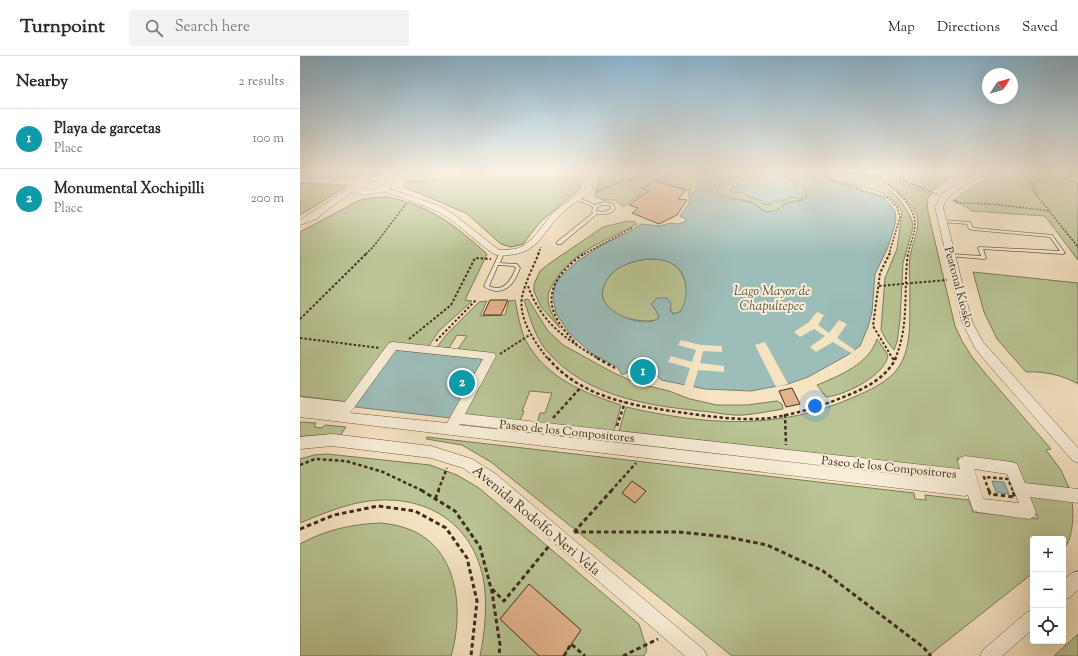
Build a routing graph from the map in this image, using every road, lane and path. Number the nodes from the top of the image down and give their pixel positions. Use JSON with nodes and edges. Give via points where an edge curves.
{"nodes":[{"id":1,"x":338,"y":199,"type":"edge"},
{"id":2,"x":354,"y":199,"type":"edge"},
{"id":3,"x":409,"y":199,"type":"edge"},
{"id":4,"x":412,"y":199,"type":"edge"},
{"id":5,"x":578,"y":199,"type":"joint"},
{"id":6,"x":889,"y":199,"type":"edge"},
{"id":7,"x":903,"y":199,"type":"edge"},
{"id":8,"x":943,"y":199,"type":"edge"},
{"id":9,"x":950,"y":199,"type":"edge"},
{"id":10,"x":1042,"y":199,"type":"edge"},
{"id":11,"x":596,"y":206,"type":"junction"},
{"id":12,"x":1050,"y":211,"type":"junction"},
{"id":13,"x":596,"y":213,"type":"junction"},
{"id":14,"x":309,"y":219,"type":"junction"},
{"id":15,"x":942,"y":221,"type":"junction"},
{"id":16,"x":300,"y":223,"type":"edge"},
{"id":17,"x":632,"y":228,"type":"dead end"},
{"id":18,"x":535,"y":241,"type":"junction"},
{"id":19,"x":559,"y":243,"type":"dead end"},
{"id":20,"x":1078,"y":247,"type":"edge"},
{"id":21,"x":950,"y":255,"type":"junction"},
{"id":22,"x":499,"y":259,"type":"junction"},
{"id":23,"x":956,"y":280,"type":"junction"},
{"id":24,"x":907,"y":283,"type":"junction"},
{"id":25,"x":528,"y":285,"type":"junction"},
{"id":26,"x":879,"y":286,"type":"junction"},
{"id":27,"x":476,"y":300,"type":"dead end"},
{"id":28,"x":300,"y":319,"type":"edge"},
{"id":29,"x":300,"y":338,"type":"edge"},
{"id":30,"x":577,"y":345,"type":"junction"},
{"id":31,"x":396,"y":348,"type":"junction"},
{"id":32,"x":428,"y":350,"type":"junction"},
{"id":33,"x":894,"y":360,"type":"junction"},
{"id":34,"x":615,"y":368,"type":"dead end"},
{"id":35,"x":582,"y":386,"type":"junction"},
{"id":36,"x":300,"y":402,"type":"edge"},
{"id":37,"x":625,"y":402,"type":"junction"},
{"id":38,"x":300,"y":412,"type":"edge"},
{"id":39,"x":344,"y":412,"type":"junction"},
{"id":40,"x":785,"y":414,"type":"junction"},
{"id":41,"x":453,"y":424,"type":"junction"},
{"id":42,"x":544,"y":428,"type":"junction"},
{"id":43,"x":614,"y":436,"type":"junction"},
{"id":44,"x":300,"y":443,"type":"edge"},
{"id":45,"x":645,"y":452,"type":"junction"},
{"id":46,"x":1074,"y":453,"type":"edge"},
{"id":47,"x":786,"y":455,"type":"junction"},
{"id":48,"x":1078,"y":463,"type":"edge"},
{"id":49,"x":300,"y":465,"type":"edge"},
{"id":50,"x":448,"y":467,"type":"dead end"},
{"id":51,"x":970,"y":479,"type":"junction"},
{"id":52,"x":1008,"y":479,"type":"joint"},
{"id":53,"x":1020,"y":489,"type":"junction"},
{"id":54,"x":1078,"y":496,"type":"edge"},
{"id":55,"x":435,"y":499,"type":"junction"},
{"id":56,"x":300,"y":529,"type":"edge"},
{"id":57,"x":550,"y":545,"type":"dead end"},
{"id":58,"x":1078,"y":578,"type":"edge"},
{"id":59,"x":491,"y":588,"type":"junction"},
{"id":60,"x":1066,"y":589,"type":"edge"},
{"id":61,"x":1030,"y":621,"type":"edge"},
{"id":62,"x":659,"y":639,"type":"dead end"},
{"id":63,"x":471,"y":656,"type":"edge"},
{"id":64,"x":499,"y":656,"type":"edge"},
{"id":65,"x":564,"y":656,"type":"edge"},
{"id":66,"x":585,"y":656,"type":"edge"},
{"id":67,"x":623,"y":656,"type":"edge"},
{"id":68,"x":698,"y":656,"type":"edge"},
{"id":69,"x":930,"y":656,"type":"edge"},
{"id":70,"x":989,"y":656,"type":"edge"}],
"edges":[{"from":1,"to":14,"type":"street"},
{"from":2,"to":14,"type":"street"},
{"from":3,"to":28,"type":"path","via":[[373,247]]},
{"from":4,"to":22,"type":"street","via":[[445,213],[496,252]]},
{"from":5,"to":11,"type":"lane"},
{"from":5,"to":18,"type":"street","via":[[552,220]]},
{"from":6,"to":26,"type":"path","via":[[897,207],[900,217],[889,255],[880,273]]},
{"from":7,"to":24,"type":"path","via":[[913,213],[916,226],[908,258]]},
{"from":8,"to":15,"type":"street","name":"Peatonal Kiosko","via":[[939,207]]},
{"from":9,"to":12,"type":"path","via":[[962,203]]},
{"from":10,"to":12,"type":"path"},
{"from":11,"to":13,"type":"lane","via":[[593,210]]},
{"from":11,"to":13,"type":"lane","via":[[608,204],[613,206],[613,209],[607,213]]},
{"from":12,"to":20,"type":"path"},
{"from":13,"to":19,"type":"lane"},
{"from":14,"to":16,"type":"street"},
{"from":15,"to":21,"type":"street","name":"Peatonal Kiosko"},
{"from":15,"to":21,"type":"lane","via":[[969,223],[973,230],[1051,236],[1063,253],[980,248],[984,258]]},
{"from":17,"to":30,"type":"path","via":[[585,253],[555,281],[551,296],[553,311]]},
{"from":18,"to":22,"type":"street","via":[[526,248]]},
{"from":18,"to":25,"type":"path","via":[[541,247]]},
{"from":21,"to":23,"type":"street","name":"Peatonal Kiosko"},
{"from":22,"to":22,"type":"lane","via":[[486,286],[489,288],[506,287],[513,280],[518,268]]},
{"from":22,"to":31,"type":"path","via":[[475,258],[451,305]]},
{"from":23,"to":24,"type":"path"},
{"from":23,"to":46,"type":"street","name":"Peatonal Kiosko","via":[[967,322],[980,345],[1008,381]]},
{"from":24,"to":26,"type":"path"},
{"from":24,"to":33,"type":"path","via":[[901,346]]},
{"from":25,"to":30,"type":"path","via":[[532,301],[542,316],[561,336]]},
{"from":25,"to":35,"type":"path","via":[[521,305],[531,334],[553,365]]},
{"from":26,"to":33,"type":"path","via":[[873,326]]},
{"from":27,"to":32,"type":"path"},
{"from":29,"to":31,"type":"path"},
{"from":30,"to":34,"type":"path"},
{"from":31,"to":32,"type":"street"},
{"from":31,"to":39,"type":"street"},
{"from":32,"to":41,"type":"street","via":[[490,356]]},
{"from":33,"to":40,"type":"path","via":[[883,376],[862,389],[827,404]]},
{"from":35,"to":37,"type":"path"},
{"from":35,"to":42,"type":"path"},
{"from":36,"to":39,"type":"street","name":"Paseo de los Compositores"},
{"from":37,"to":40,"type":"path","via":[[665,411],[729,419]]},
{"from":37,"to":43,"type":"path"},
{"from":38,"to":39,"type":"street","name":"Paseo de los Compositores"},
{"from":39,"to":41,"type":"street","name":"Paseo de los Compositores"},
{"from":40,"to":47,"type":"path"},
{"from":41,"to":42,"type":"street","name":"Paseo de los Compositores"},
{"from":41,"to":45,"type":"street","name":"Paseo de los Compositores"},
{"from":42,"to":43,"type":"street","name":"Paseo de los Compositores"},
{"from":43,"to":47,"type":"street","name":"Paseo de los Compositores"},
{"from":44,"to":68,"type":"street","name":"Avenida Rodolfo Neri Vela","via":[[332,440],[431,452],[467,462],[491,479]]},
{"from":45,"to":51,"type":"street","name":"Paseo de los Compositores","via":[[966,488],[964,482]]},
{"from":45,"to":69,"type":"path","via":[[574,532],[680,532],[727,537],[767,545],[823,571],[917,642]]},
{"from":46,"to":48,"type":"street","name":"Peatonal Kiosko"},
{"from":47,"to":51,"type":"street","name":"Paseo de los Compositores"},
{"from":49,"to":55,"type":"path","via":[[315,459],[346,461],[384,472]]},
{"from":50,"to":55,"type":"path"},
{"from":51,"to":53,"type":"street","name":"Paseo de los Compositores","via":[[965,462],[1012,468]]},
{"from":51,"to":53,"type":"street","name":"Paseo de los Compositores","via":[[978,505],[1029,512]]},
{"from":52,"to":52,"type":"path","via":[[990,477],[984,477],[990,494],[1015,497]]},
{"from":53,"to":54,"type":"street"},
{"from":55,"to":59,"type":"path","via":[[455,511],[480,547]]},
{"from":56,"to":63,"type":"path","via":[[334,515],[378,506],[415,511],[446,528],[467,558],[477,601]]},
{"from":57,"to":59,"type":"path","via":[[504,601]]},
{"from":58,"to":60,"type":"street"},
{"from":59,"to":64,"type":"path","via":[[500,645]]},
{"from":61,"to":70,"type":"street"},
{"from":62,"to":67,"type":"path"},
{"from":65,"to":66,"type":"path","via":[[571,644]]}]}
